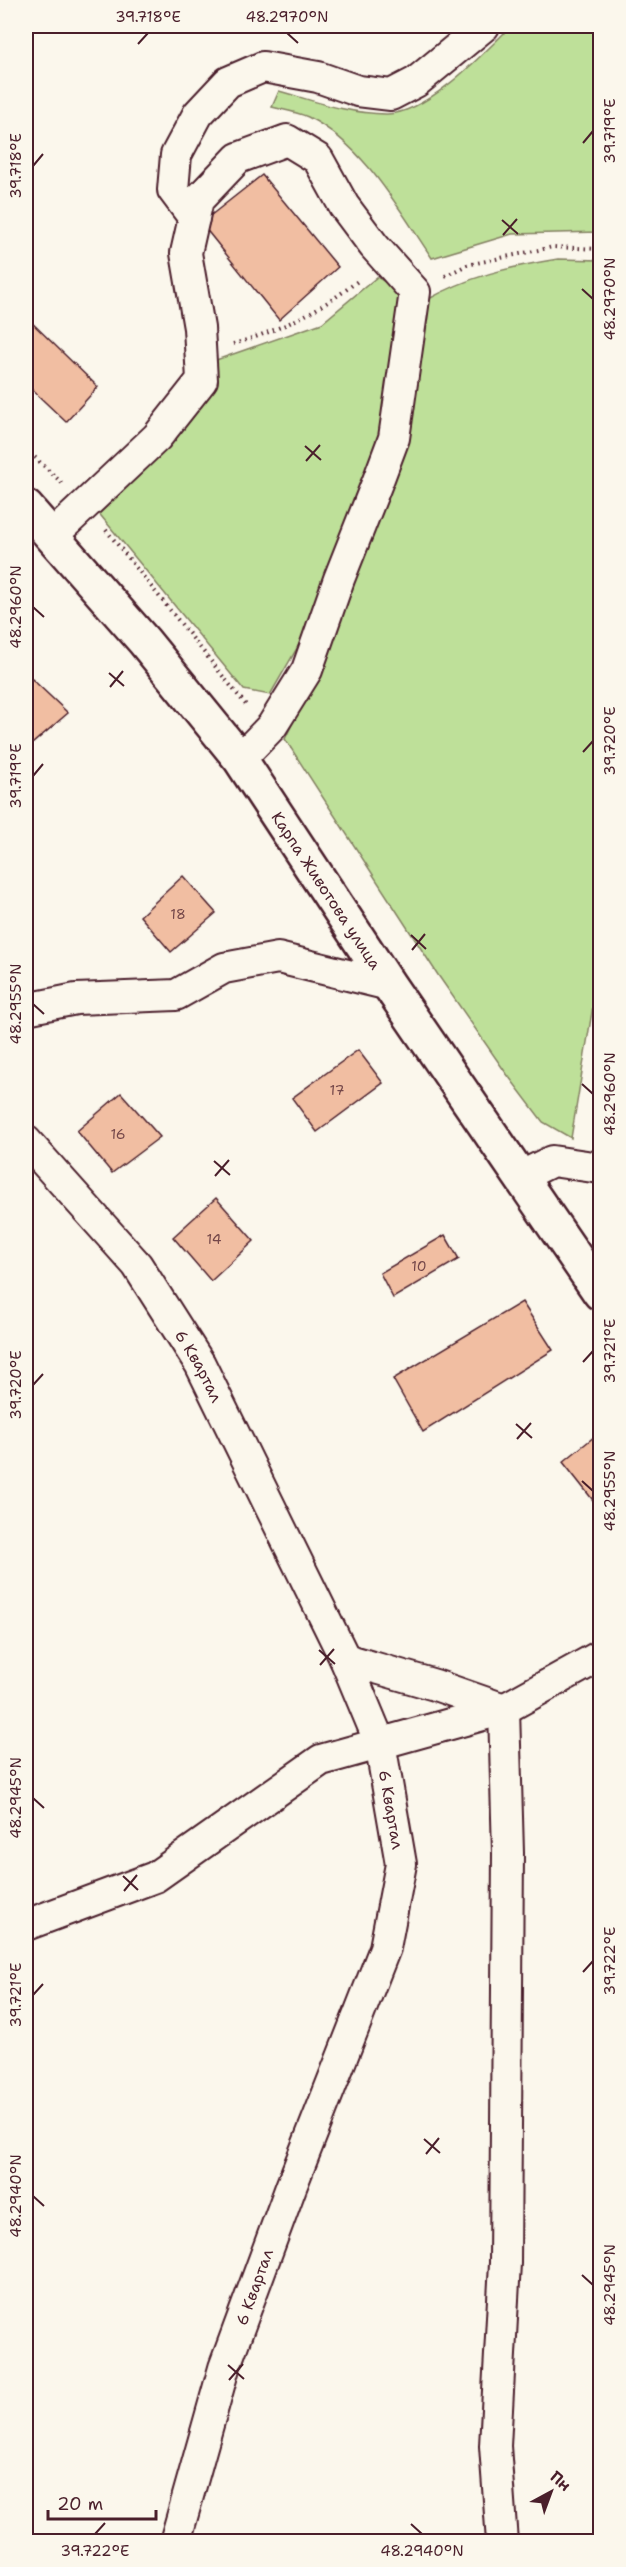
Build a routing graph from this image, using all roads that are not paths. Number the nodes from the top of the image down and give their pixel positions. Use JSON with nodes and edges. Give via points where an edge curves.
{"nodes":[{"id":1,"x":484,"y":26,"type":"edge"},
{"id":2,"x":194,"y":218,"type":"junction"},
{"id":3,"x":26,"y":507,"type":"edge"},
{"id":4,"x":53,"y":535,"type":"junction"},
{"id":5,"x":240,"y":759,"type":"junction"},
{"id":6,"x":389,"y":985,"type":"junction"},
{"id":7,"x":26,"y":1009,"type":"edge"},
{"id":8,"x":26,"y":1141,"type":"edge"},
{"id":9,"x":600,"y":1168,"type":"edge"},
{"id":10,"x":520,"y":1177,"type":"junction"},
{"id":11,"x":600,"y":1293,"type":"edge"},
{"id":12,"x":600,"y":1656,"type":"edge"},
{"id":13,"x":345,"y":1659,"type":"junction"},
{"id":14,"x":504,"y":1709,"type":"junction"},
{"id":15,"x":380,"y":1743,"type":"junction"},
{"id":16,"x":26,"y":1925,"type":"edge"},
{"id":17,"x":175,"y":2541,"type":"edge"},
{"id":18,"x":502,"y":2541,"type":"edge"}],
"edges":[{"from":1,"to":2,"type":"street","via":[[416,82],[391,95],[357,91],[263,67],[228,82],[198,114],[176,155],[173,190]]},
{"from":2,"to":4,"type":"street","via":[[186,253],[199,328],[202,380],[157,437]]},
{"from":2,"to":5,"type":"street","via":[[198,200],[238,158],[287,140],[318,159],[344,206],[415,292],[394,438],[383,468],[307,670],[272,726]]},
{"from":3,"to":4,"type":"main road","name":"Карпа Животова улица"},
{"from":4,"to":5,"type":"main road","name":"Карпа Животова улица"},
{"from":5,"to":6,"type":"main road","name":"Карпа Животова улица"},
{"from":6,"to":7,"type":"street","via":[[278,958],[224,968],[176,995],[76,999]]},
{"from":6,"to":10,"type":"main road","name":"Карпа Животова улица"},
{"from":8,"to":13,"type":"street","name":"6 Квартал","via":[[137,1265],[200,1364]]},
{"from":9,"to":10,"type":"street","via":[[552,1161]]},
{"from":10,"to":11,"type":"main road","name":"Карпа Животова улица"},
{"from":12,"to":14,"type":"street"},
{"from":13,"to":14,"type":"street"},
{"from":13,"to":15,"type":"street","name":"6 Квартал"},
{"from":14,"to":15,"type":"street"},
{"from":14,"to":18,"type":"street","via":[[508,1853],[505,2262],[495,2446]]},
{"from":15,"to":16,"type":"street","via":[[321,1760],[155,1876]]},
{"from":15,"to":17,"type":"street","name":"6 Квартал","via":[[401,1864],[385,1948],[224,2368]]}]}
